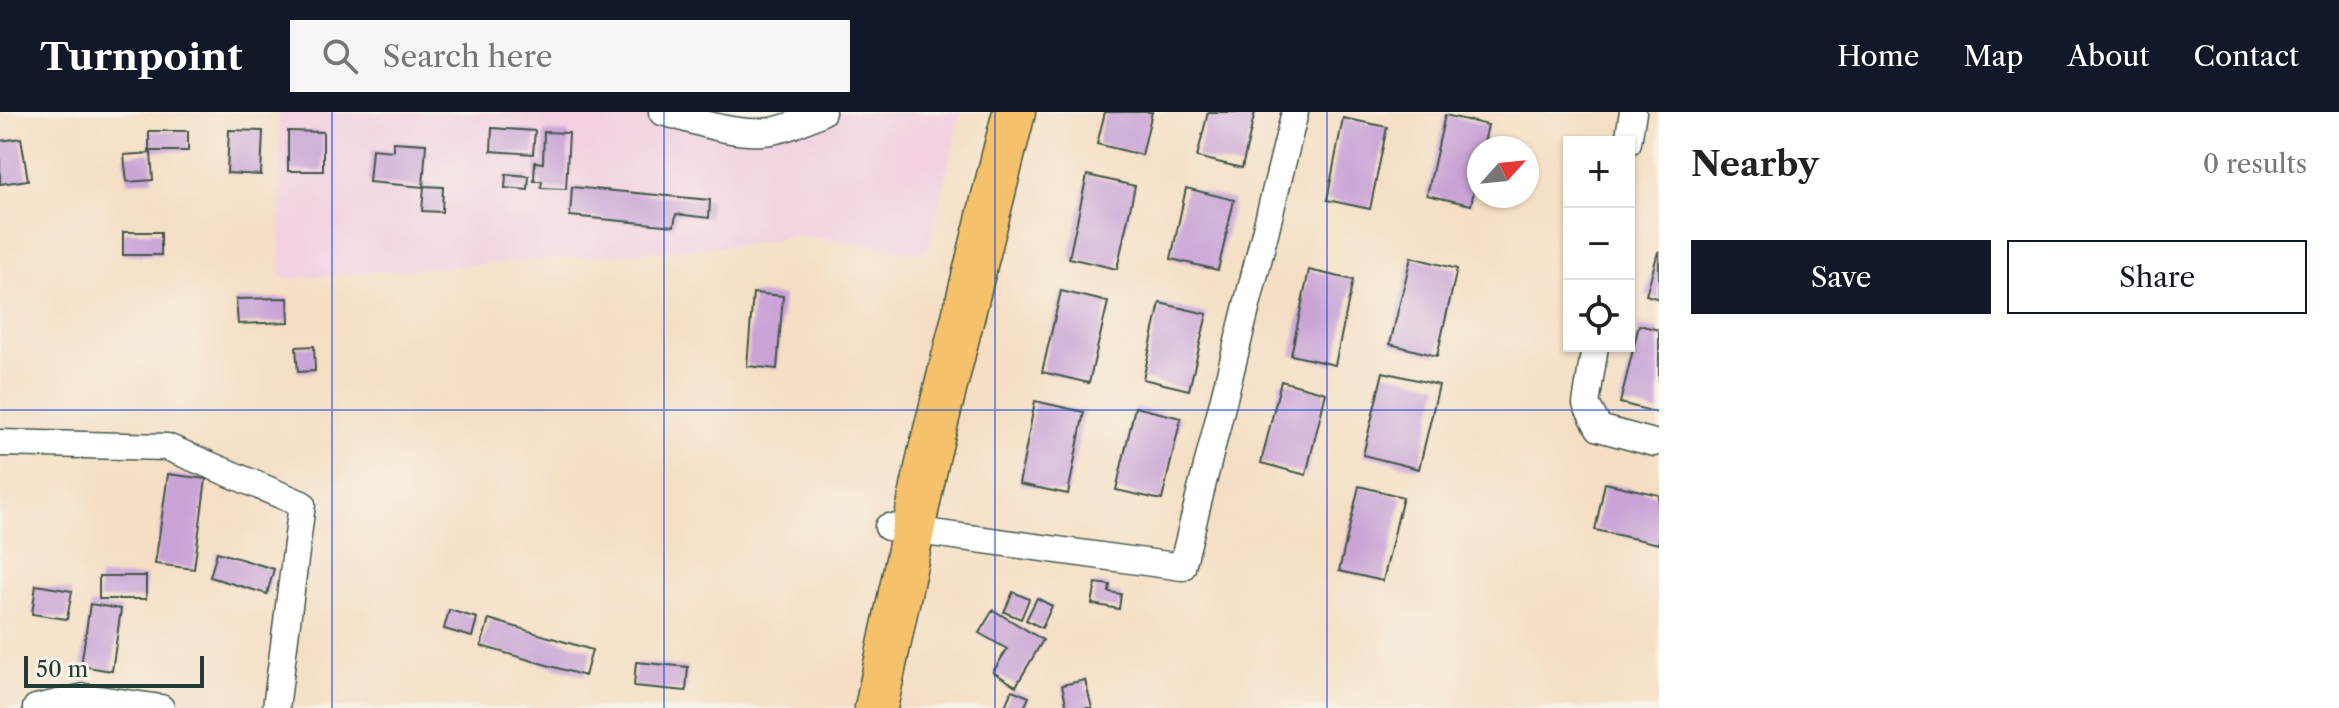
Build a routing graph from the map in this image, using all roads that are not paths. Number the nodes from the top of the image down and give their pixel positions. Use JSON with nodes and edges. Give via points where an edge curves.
{"nodes":[{"id":1,"x":662,"y":112,"type":"edge"},
{"id":2,"x":822,"y":112,"type":"edge"},
{"id":3,"x":986,"y":112,"type":"edge"},
{"id":4,"x":1014,"y":112,"type":"edge"},
{"id":5,"x":1295,"y":112,"type":"edge"},
{"id":6,"x":1633,"y":112,"type":"edge"},
{"id":7,"x":733,"y":121,"type":"edge"},
{"id":8,"x":1629,"y":136,"type":"edge"},
{"id":9,"x":1594,"y":352,"type":"edge"},
{"id":10,"x":0,"y":443,"type":"edge"},
{"id":11,"x":1654,"y":443,"type":"dead end"},
{"id":12,"x":900,"y":529,"type":"junction"},
{"id":13,"x":36,"y":708,"type":"edge"},
{"id":14,"x":161,"y":708,"type":"edge"},
{"id":15,"x":276,"y":708,"type":"edge"},
{"id":16,"x":849,"y":708,"type":"edge"},
{"id":17,"x":876,"y":708,"type":"edge"}],
"edges":[{"from":1,"to":7,"type":"street"},
{"from":2,"to":7,"type":"street","via":[[759,133]]},
{"from":3,"to":12,"type":"main road"},
{"from":4,"to":12,"type":"main road","via":[[929,454]]},
{"from":5,"to":12,"type":"street","via":[[1182,567]]},
{"from":6,"to":8,"type":"street"},
{"from":9,"to":11,"type":"street","via":[[1586,404],[1599,428]]},
{"from":10,"to":15,"type":"street","via":[[167,447],[302,504]]},
{"from":12,"to":16,"type":"main road"},
{"from":12,"to":17,"type":"main road"},
{"from":13,"to":14,"type":"street","via":[[85,697]]}]}
